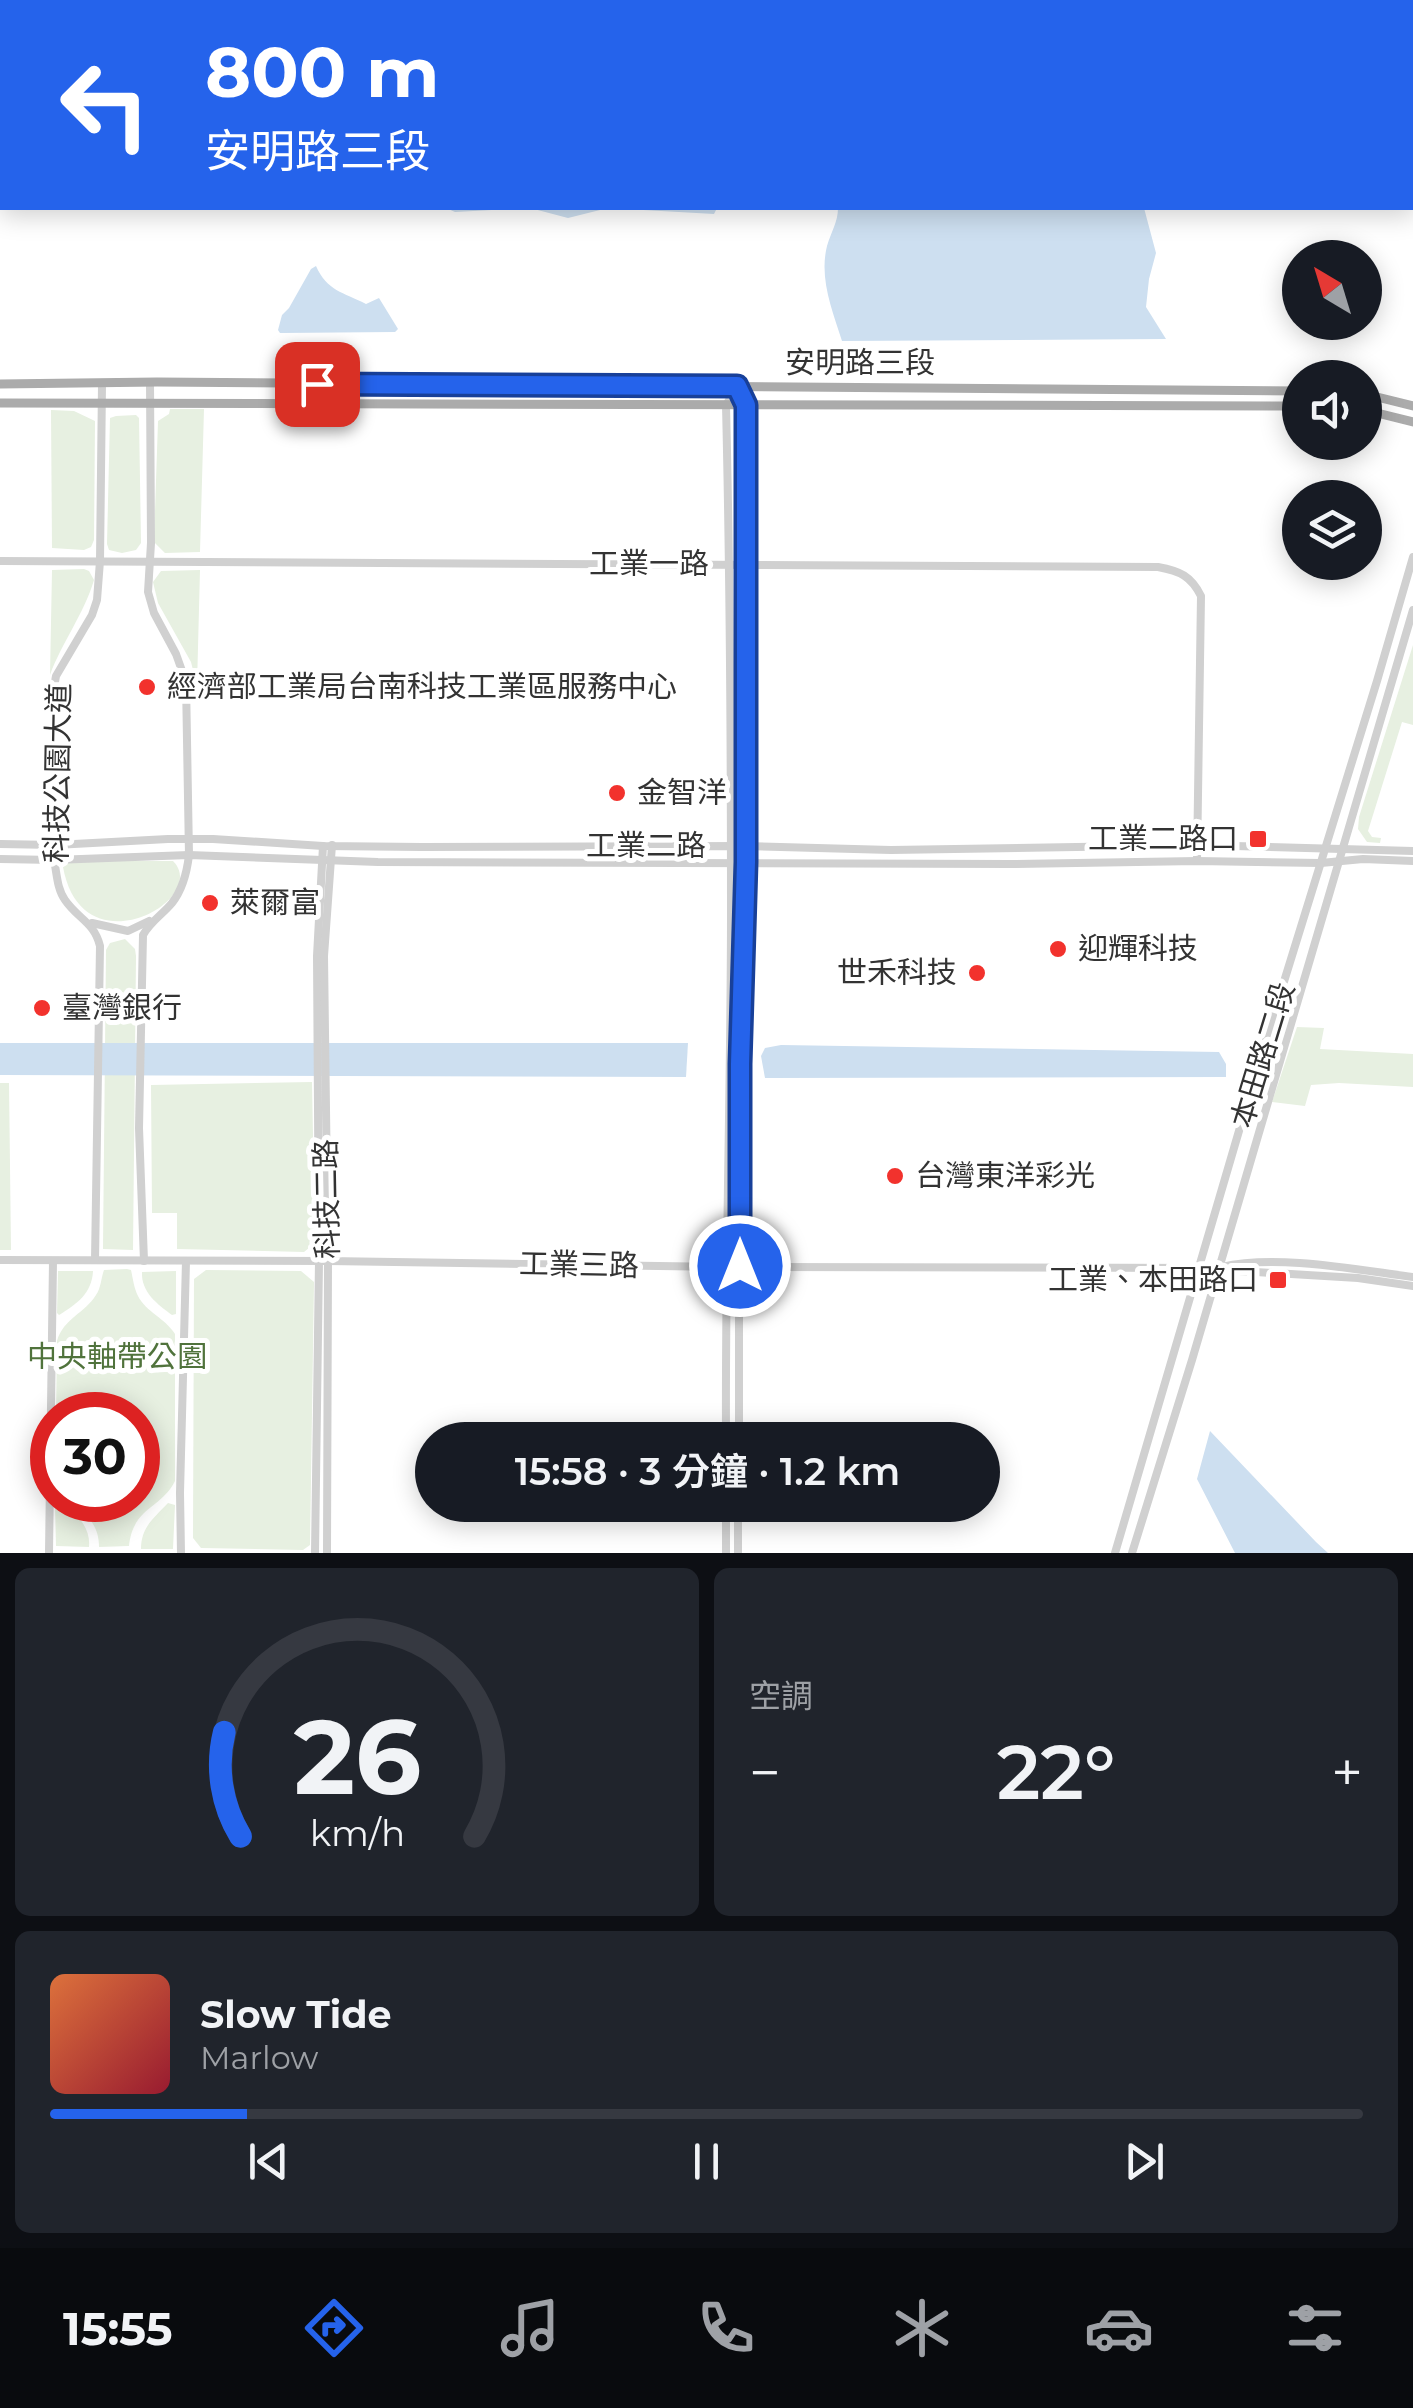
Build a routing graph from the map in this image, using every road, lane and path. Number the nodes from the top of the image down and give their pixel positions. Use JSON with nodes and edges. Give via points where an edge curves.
{"nodes":[{"id":1,"x":150,"y":382,"type":"junction"},
{"id":2,"x":0,"y":384,"type":"edge"},
{"id":3,"x":102,"y":384,"type":"junction"},
{"id":4,"x":737,"y":386,"type":"junction"},
{"id":5,"x":1282,"y":391,"type":"edge"},
{"id":6,"x":1382,"y":398,"type":"edge"},
{"id":7,"x":149,"y":403,"type":"junction"},
{"id":8,"x":0,"y":404,"type":"edge"},
{"id":9,"x":101,"y":404,"type":"junction"},
{"id":10,"x":726,"y":405,"type":"junction"},
{"id":11,"x":746,"y":405,"type":"junction"},
{"id":12,"x":1282,"y":406,"type":"edge"},
{"id":13,"x":1413,"y":406,"type":"edge"},
{"id":14,"x":1382,"y":414,"type":"edge"},
{"id":15,"x":1413,"y":422,"type":"edge"},
{"id":16,"x":1413,"y":557,"type":"edge"},
{"id":17,"x":149,"y":560,"type":"junction"},
{"id":18,"x":0,"y":561,"type":"edge"},
{"id":19,"x":100,"y":561,"type":"junction"},
{"id":20,"x":730,"y":564,"type":"junction"},
{"id":21,"x":746,"y":564,"type":"junction"},
{"id":22,"x":1413,"y":610,"type":"edge"},
{"id":23,"x":189,"y":839,"type":"junction"},
{"id":24,"x":0,"y":844,"type":"edge"},
{"id":25,"x":55,"y":845,"type":"junction"},
{"id":26,"x":1197,"y":845,"type":"junction"},
{"id":27,"x":328,"y":846,"type":"junction"},
{"id":28,"x":730,"y":846,"type":"junction"},
{"id":29,"x":745,"y":846,"type":"junction"},
{"id":30,"x":1326,"y":847,"type":"junction"},
{"id":31,"x":1343,"y":848,"type":"junction"},
{"id":32,"x":1413,"y":850,"type":"edge"},
{"id":33,"x":189,"y":854,"type":"junction"},
{"id":34,"x":0,"y":859,"type":"edge"},
{"id":35,"x":54,"y":860,"type":"junction"},
{"id":36,"x":1196,"y":860,"type":"junction"},
{"id":37,"x":326,"y":861,"type":"junction"},
{"id":38,"x":730,"y":862,"type":"junction"},
{"id":39,"x":746,"y":862,"type":"junction"},
{"id":40,"x":1338,"y":862,"type":"junction"},
{"id":41,"x":1413,"y":862,"type":"edge"},
{"id":42,"x":1322,"y":863,"type":"junction"},
{"id":43,"x":162,"y":913,"type":"junction"},
{"id":44,"x":88,"y":922,"type":"junction"},
{"id":45,"x":0,"y":1260,"type":"edge"},
{"id":46,"x":95,"y":1260,"type":"junction"},
{"id":47,"x":144,"y":1261,"type":"junction"},
{"id":48,"x":186,"y":1261,"type":"junction"},
{"id":49,"x":324,"y":1261,"type":"junction"},
{"id":50,"x":52,"y":1262,"type":"junction"},
{"id":51,"x":726,"y":1266,"type":"junction"},
{"id":52,"x":740,"y":1266,"type":"junction"},
{"id":53,"x":1198,"y":1268,"type":"junction"},
{"id":54,"x":1218,"y":1268,"type":"junction"},
{"id":55,"x":1349,"y":1273,"type":"junction"},
{"id":56,"x":1413,"y":1278,"type":"edge"},
{"id":57,"x":1413,"y":1286,"type":"edge"},
{"id":58,"x":726,"y":1422,"type":"edge"},
{"id":59,"x":739,"y":1422,"type":"edge"},
{"id":60,"x":726,"y":1522,"type":"edge"},
{"id":61,"x":738,"y":1522,"type":"edge"},
{"id":62,"x":49,"y":1553,"type":"edge"},
{"id":63,"x":181,"y":1553,"type":"edge"},
{"id":64,"x":315,"y":1553,"type":"edge"},
{"id":65,"x":326,"y":1553,"type":"edge"},
{"id":66,"x":726,"y":1553,"type":"edge"},
{"id":67,"x":738,"y":1553,"type":"edge"},
{"id":68,"x":1114,"y":1553,"type":"edge"},
{"id":69,"x":1132,"y":1553,"type":"edge"}],
"edges":[{"from":1,"to":3,"type":"main road","name":"安明路三段"},
{"from":1,"to":4,"type":"main road","name":"安明路三段"},
{"from":1,"to":7,"type":"street"},
{"from":2,"to":3,"type":"main road","name":"安明路三段"},
{"from":3,"to":9,"type":"street","name":"科技公園大道"},
{"from":4,"to":5,"type":"main road","name":"安明路三段"},
{"from":4,"to":10,"type":"street"},
{"from":4,"to":11,"type":"street"},
{"from":6,"to":13,"type":"main road"},
{"from":7,"to":9,"type":"main road","name":"安明路三段"},
{"from":7,"to":10,"type":"main road","name":"安明路三段"},
{"from":7,"to":17,"type":"street"},
{"from":8,"to":9,"type":"main road","name":"安明路三段"},
{"from":9,"to":19,"type":"street","name":"科技公園大道"},
{"from":10,"to":11,"type":"main road","name":"安明路三段"},
{"from":10,"to":20,"type":"street"},
{"from":11,"to":12,"type":"main road","name":"安明路三段"},
{"from":11,"to":21,"type":"street"},
{"from":14,"to":15,"type":"main road"},
{"from":16,"to":30,"type":"street","name":"本田路二段"},
{"from":17,"to":19,"type":"street","name":"工業一路"},
{"from":17,"to":20,"type":"street","name":"工業一路"},
{"from":17,"to":23,"type":"street","via":[[150,602],[186,682]]},
{"from":18,"to":19,"type":"street","name":"工業一路"},
{"from":19,"to":25,"type":"street","name":"科技公園大道","via":[[97,600],[53,693]]},
{"from":20,"to":21,"type":"street","name":"工業一路"},
{"from":20,"to":28,"type":"street"},
{"from":21,"to":26,"type":"street","name":"工業一路","via":[[1118,567],[1174,570],[1194,582],[1201,596]]},
{"from":21,"to":29,"type":"street"},
{"from":22,"to":31,"type":"street","name":"本田路二段"},
{"from":23,"to":25,"type":"street","name":"工業二路"},
{"from":23,"to":27,"type":"street","name":"工業二路"},
{"from":23,"to":33,"type":"street"},
{"from":24,"to":25,"type":"street","name":"工業二路"},
{"from":25,"to":35,"type":"street","name":"科技公園大道"},
{"from":26,"to":29,"type":"street","name":"工業二路"},
{"from":26,"to":30,"type":"street","name":"工業二路"},
{"from":26,"to":36,"type":"street","name":"工業一路"},
{"from":27,"to":28,"type":"street","name":"工業二路"},
{"from":27,"to":37,"type":"street","name":"科技二路"},
{"from":28,"to":29,"type":"street","name":"工業二路"},
{"from":28,"to":38,"type":"street"},
{"from":29,"to":39,"type":"street"},
{"from":30,"to":31,"type":"street","name":"工業二路"},
{"from":30,"to":42,"type":"street","name":"本田路二段"},
{"from":31,"to":32,"type":"street","name":"工業二路"},
{"from":31,"to":40,"type":"street","name":"本田路二段"},
{"from":33,"to":35,"type":"street","name":"工業二路"},
{"from":33,"to":37,"type":"street","name":"工業二路"},
{"from":33,"to":43,"type":"street","via":[[181,889]]},
{"from":34,"to":35,"type":"street","name":"工業二路"},
{"from":35,"to":44,"type":"street","name":"科技公園大道","via":[[66,901]]},
{"from":36,"to":39,"type":"street","name":"工業二路"},
{"from":36,"to":42,"type":"street","name":"工業二路"},
{"from":37,"to":38,"type":"street","name":"工業二路"},
{"from":37,"to":49,"type":"street","name":"科技二路","via":[[316,956]]},
{"from":38,"to":39,"type":"street","name":"工業二路"},
{"from":38,"to":51,"type":"street"},
{"from":39,"to":52,"type":"street"},
{"from":40,"to":41,"type":"street","name":"工業二路"},
{"from":40,"to":42,"type":"street","name":"工業二路"},
{"from":40,"to":54,"type":"street","name":"本田路二段"},
{"from":42,"to":53,"type":"street","name":"本田路二段"},
{"from":43,"to":44,"type":"street","via":[[128,931]]},
{"from":43,"to":47,"type":"street","via":[[143,935]]},
{"from":44,"to":46,"type":"street","name":"科技公園大道","via":[[100,946]]},
{"from":45,"to":50,"type":"street","name":"工業三路"},
{"from":46,"to":47,"type":"street","name":"工業三路"},
{"from":46,"to":50,"type":"street","name":"工業三路"},
{"from":47,"to":48,"type":"street","name":"工業三路"},
{"from":48,"to":49,"type":"street","name":"工業三路"},
{"from":48,"to":63,"type":"street"},
{"from":49,"to":51,"type":"street","name":"工業三路"},
{"from":49,"to":64,"type":"street","name":"科技二路"},
{"from":49,"to":65,"type":"street","name":"科技二路"},
{"from":50,"to":62,"type":"street"},
{"from":51,"to":52,"type":"street","name":"工業三路"},
{"from":51,"to":58,"type":"street"},
{"from":52,"to":53,"type":"street","name":"工業三路"},
{"from":52,"to":59,"type":"street"},
{"from":53,"to":54,"type":"street","name":"工業三路"},
{"from":53,"to":68,"type":"street","name":"本田路二段"},
{"from":54,"to":55,"type":"street","name":"工業三路"},
{"from":54,"to":69,"type":"street","name":"本田路二段"},
{"from":55,"to":56,"type":"street","name":"工業三路"},
{"from":55,"to":57,"type":"street","name":"工業三路"},
{"from":60,"to":66,"type":"street"},
{"from":61,"to":67,"type":"street"}]}
